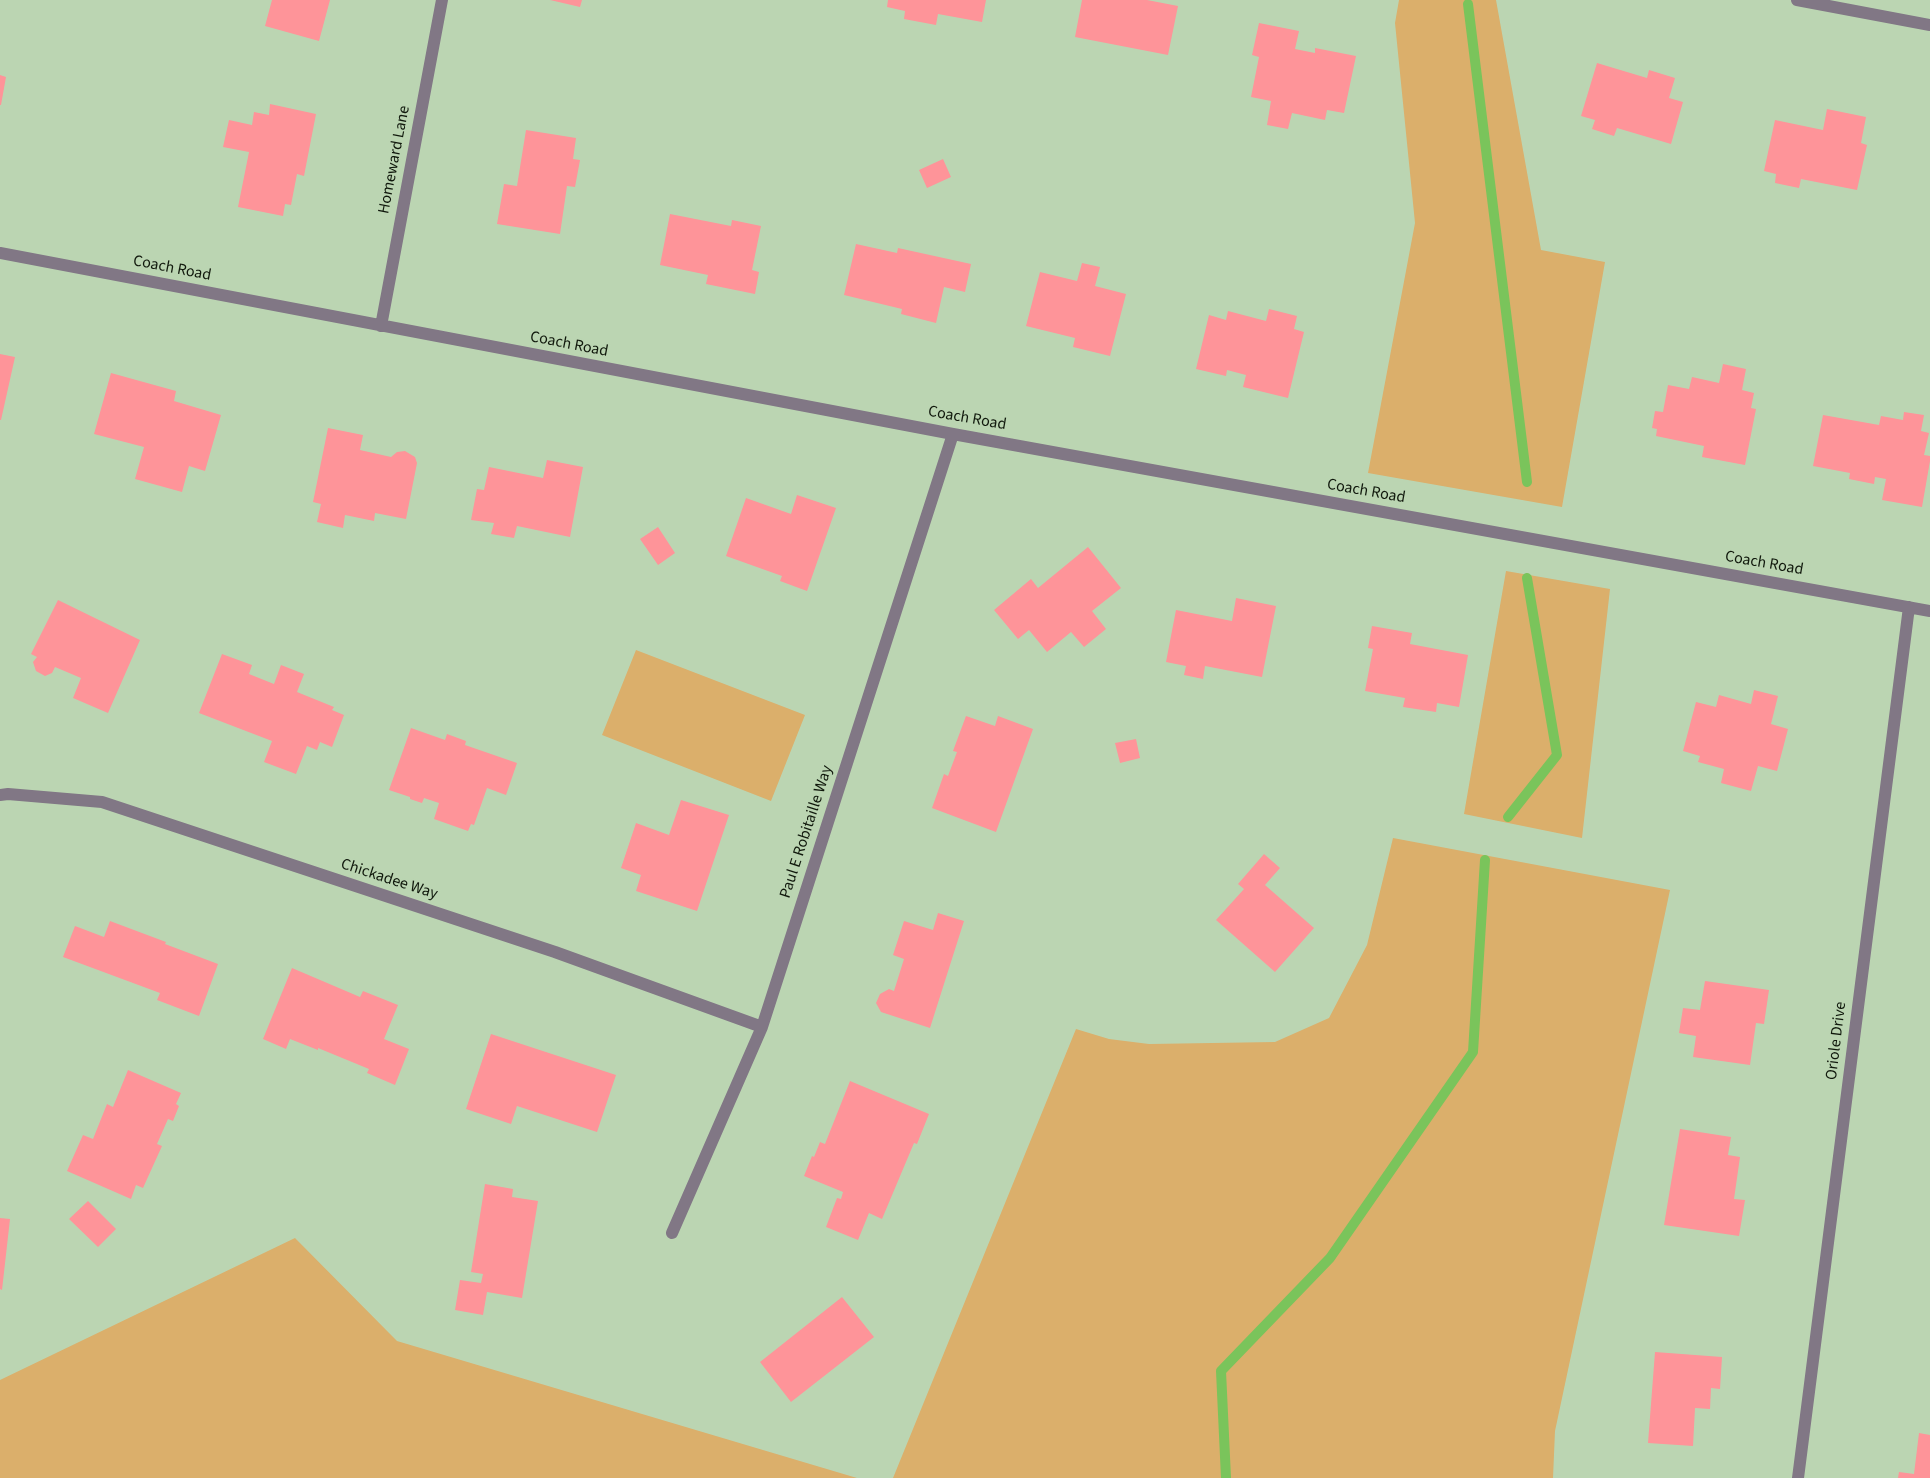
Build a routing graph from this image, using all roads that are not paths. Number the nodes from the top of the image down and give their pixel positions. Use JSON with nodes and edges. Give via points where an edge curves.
{"nodes":[{"id":1,"x":442,"y":0,"type":"edge"},
{"id":2,"x":1797,"y":0,"type":"edge"},
{"id":3,"x":1930,"y":25,"type":"edge"},
{"id":4,"x":0,"y":253,"type":"edge"},
{"id":5,"x":381,"y":326,"type":"junction"},
{"id":6,"x":953,"y":434,"type":"junction"},
{"id":7,"x":1909,"y":607,"type":"junction"},
{"id":8,"x":1930,"y":612,"type":"edge"},
{"id":9,"x":0,"y":795,"type":"edge"},
{"id":10,"x":762,"y":1027,"type":"junction"},
{"id":11,"x":672,"y":1233,"type":"dead end"},
{"id":12,"x":1798,"y":1478,"type":"edge"}],
"edges":[{"from":1,"to":5,"type":"street","name":"Homeward Lane"},
{"from":2,"to":3,"type":"street"},
{"from":4,"to":5,"type":"street","name":"Coach Road"},
{"from":5,"to":6,"type":"street","name":"Coach Road"},
{"from":6,"to":7,"type":"street","name":"Coach Road"},
{"from":6,"to":10,"type":"street","name":"Paul E Robitaille Way"},
{"from":7,"to":8,"type":"street","name":"Coach Road"},
{"from":7,"to":12,"type":"street","name":"Oriole Drive"},
{"from":9,"to":10,"type":"street","name":"Chickadee Way","via":[[102,802],[555,952]]},
{"from":10,"to":11,"type":"street","name":"Paul E Robitaille Way"}]}
